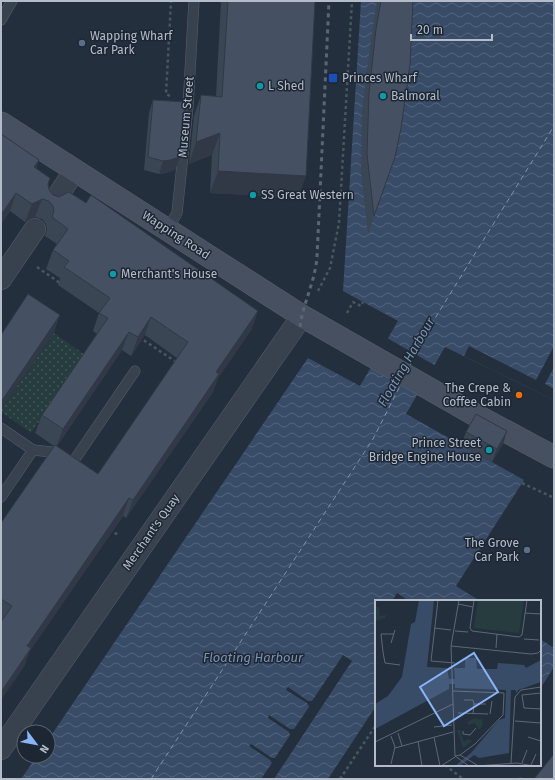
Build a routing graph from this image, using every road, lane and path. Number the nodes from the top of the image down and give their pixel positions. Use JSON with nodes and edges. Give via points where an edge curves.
{"nodes":[{"id":1,"x":12,"y":1,"type":"edge"},
{"id":2,"x":194,"y":1,"type":"edge"},
{"id":3,"x":352,"y":1,"type":"edge"},
{"id":4,"x":1,"y":20,"type":"edge"},
{"id":5,"x":1,"y":123,"type":"edge"},
{"id":6,"x":75,"y":170,"type":"junction"},
{"id":7,"x":53,"y":203,"type":"edge"},
{"id":8,"x":35,"y":229,"type":"dead end"},
{"id":9,"x":167,"y":230,"type":"junction"},
{"id":10,"x":1,"y":279,"type":"edge"},
{"id":11,"x":318,"y":291,"type":"dead end"},
{"id":12,"x":363,"y":302,"type":"dead end"},
{"id":13,"x":347,"y":313,"type":"dead end"},
{"id":14,"x":302,"y":316,"type":"junction"},
{"id":15,"x":136,"y":335,"type":"edge"},
{"id":16,"x":182,"y":366,"type":"edge"},
{"id":17,"x":135,"y":371,"type":"dead end"},
{"id":18,"x":1,"y":428,"type":"edge"},
{"id":19,"x":33,"y":450,"type":"junction"},
{"id":20,"x":554,"y":457,"type":"edge"},
{"id":21,"x":522,"y":483,"type":"dead end"},
{"id":22,"x":1,"y":497,"type":"edge"},
{"id":23,"x":554,"y":498,"type":"edge"},
{"id":24,"x":108,"y":528,"type":"edge"},
{"id":25,"x":139,"y":550,"type":"junction"},
{"id":26,"x":375,"y":726,"type":"edge"},
{"id":27,"x":1,"y":748,"type":"edge"},
{"id":28,"x":446,"y":766,"type":"edge"},
{"id":29,"x":340,"y":779,"type":"edge"},
{"id":30,"x":463,"y":779,"type":"edge"}],
"edges":[{"from":1,"to":4,"type":"lane"},
{"from":2,"to":9,"type":"lane","name":"Museum Street","via":[[188,107],[177,212]]},
{"from":3,"to":11,"type":"path","via":[[339,223],[330,268]]},
{"from":5,"to":6,"type":"street","name":"Wapping Road"},
{"from":6,"to":7,"type":"street"},
{"from":6,"to":9,"type":"street","name":"Wapping Road"},
{"from":8,"to":10,"type":"street"},
{"from":9,"to":14,"type":"street","name":"Wapping Road"},
{"from":12,"to":13,"type":"path","via":[[361,306],[353,302]]},
{"from":14,"to":20,"type":"street","name":"Wapping Road"},
{"from":14,"to":25,"type":"street","name":"Merchant's Quay"},
{"from":15,"to":16,"type":"path"},
{"from":17,"to":19,"type":"lane","via":[[71,465],[52,452]]},
{"from":18,"to":19,"type":"lane"},
{"from":19,"to":22,"type":"lane"},
{"from":21,"to":23,"type":"path"},
{"from":24,"to":25,"type":"path"},
{"from":25,"to":27,"type":"street","name":"Merchant's Quay"},
{"from":26,"to":29,"type":"path"},
{"from":28,"to":30,"type":"path"}]}
